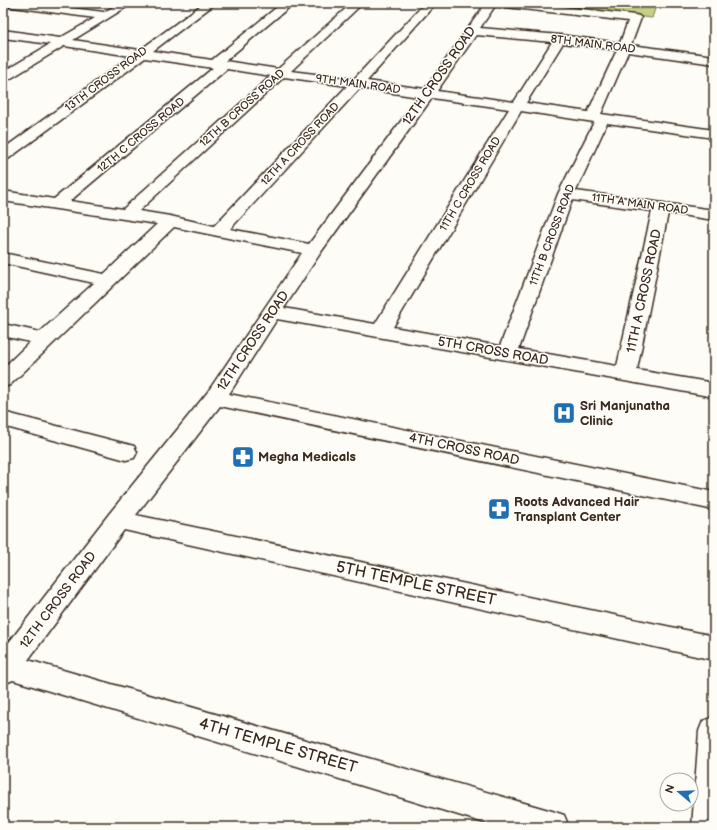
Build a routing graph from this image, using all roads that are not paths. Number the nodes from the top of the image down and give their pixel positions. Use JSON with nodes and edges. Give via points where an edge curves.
{"nodes":[{"id":1,"x":5,"y":3,"type":"edge"},
{"id":2,"x":128,"y":3,"type":"edge"},
{"id":3,"x":210,"y":3,"type":"edge"},
{"id":4,"x":289,"y":3,"type":"edge"},
{"id":5,"x":358,"y":3,"type":"edge"},
{"id":6,"x":430,"y":3,"type":"edge"},
{"id":7,"x":492,"y":3,"type":"edge"},
{"id":8,"x":497,"y":3,"type":"edge"},
{"id":9,"x":105,"y":16,"type":"junction"},
{"id":10,"x":472,"y":31,"type":"junction"},
{"id":11,"x":3,"y":34,"type":"edge"},
{"id":12,"x":560,"y":39,"type":"junction"},
{"id":13,"x":62,"y":42,"type":"junction"},
{"id":14,"x":624,"y":48,"type":"junction"},
{"id":15,"x":140,"y":53,"type":"junction"},
{"id":16,"x":714,"y":60,"type":"edge"},
{"id":17,"x":219,"y":65,"type":"junction"},
{"id":18,"x":281,"y":73,"type":"junction"},
{"id":19,"x":3,"y":77,"type":"edge"},
{"id":20,"x":357,"y":84,"type":"junction"},
{"id":21,"x":428,"y":94,"type":"junction"},
{"id":22,"x":517,"y":107,"type":"junction"},
{"id":23,"x":597,"y":118,"type":"junction"},
{"id":24,"x":714,"y":134,"type":"edge"},
{"id":25,"x":3,"y":156,"type":"edge"},
{"id":26,"x":566,"y":194,"type":"junction"},
{"id":27,"x":3,"y":196,"type":"edge"},
{"id":28,"x":57,"y":204,"type":"junction"},
{"id":29,"x":661,"y":207,"type":"junction"},
{"id":30,"x":127,"y":214,"type":"junction"},
{"id":31,"x":714,"y":215,"type":"edge"},
{"id":32,"x":170,"y":220,"type":"junction"},
{"id":33,"x":218,"y":232,"type":"junction"},
{"id":34,"x":313,"y":250,"type":"junction"},
{"id":35,"x":3,"y":258,"type":"edge"},
{"id":36,"x":108,"y":280,"type":"junction"},
{"id":37,"x":273,"y":312,"type":"junction"},
{"id":38,"x":3,"y":330,"type":"edge"},
{"id":39,"x":381,"y":331,"type":"junction"},
{"id":40,"x":43,"y":339,"type":"junction"},
{"id":41,"x":508,"y":353,"type":"junction"},
{"id":42,"x":626,"y":374,"type":"junction"},
{"id":43,"x":3,"y":380,"type":"edge"},
{"id":44,"x":714,"y":390,"type":"edge"},
{"id":45,"x":215,"y":398,"type":"junction"},
{"id":46,"x":3,"y":419,"type":"edge"},
{"id":47,"x":126,"y":452,"type":"dead end"},
{"id":48,"x":714,"y":501,"type":"edge"},
{"id":49,"x":118,"y":520,"type":"junction"},
{"id":50,"x":714,"y":648,"type":"edge"},
{"id":51,"x":4,"y":668,"type":"edge"},
{"id":52,"x":714,"y":730,"type":"edge"},
{"id":53,"x":552,"y":827,"type":"edge"},
{"id":54,"x":709,"y":827,"type":"edge"}],
"edges":[{"from":1,"to":9,"type":"street"},
{"from":2,"to":9,"type":"street"},
{"from":3,"to":15,"type":"street","name":"13TH CROSS ROAD"},
{"from":4,"to":17,"type":"street"},
{"from":5,"to":18,"type":"street","name":"12TH B CROSS ROAD"},
{"from":6,"to":20,"type":"street","name":"12TH A CROSS ROAD"},
{"from":7,"to":10,"type":"street","name":"12TH CROSS ROAD"},
{"from":8,"to":14,"type":"street","name":"11TH B CROSS ROAD","via":[[635,18]]},
{"from":9,"to":13,"type":"street"},
{"from":10,"to":12,"type":"street","name":"8TH MAIN ROAD"},
{"from":10,"to":21,"type":"street","name":"12TH CROSS ROAD"},
{"from":11,"to":13,"type":"street","name":"9TH MAIN ROAD"},
{"from":12,"to":14,"type":"street","name":"8TH MAIN ROAD"},
{"from":12,"to":22,"type":"street","name":"11TH C CROSS ROAD"},
{"from":13,"to":15,"type":"street","name":"9TH MAIN ROAD"},
{"from":13,"to":19,"type":"street"},
{"from":14,"to":16,"type":"street","name":"8TH MAIN ROAD"},
{"from":14,"to":23,"type":"street","name":"11TH B CROSS ROAD"},
{"from":15,"to":17,"type":"street","name":"9TH MAIN ROAD"},
{"from":15,"to":25,"type":"street","name":"13TH CROSS ROAD"},
{"from":17,"to":18,"type":"street","name":"9TH MAIN ROAD"},
{"from":17,"to":28,"type":"street","name":"12TH C CROSS ROAD"},
{"from":18,"to":20,"type":"street","name":"9TH MAIN ROAD"},
{"from":18,"to":30,"type":"street","name":"12TH B CROSS ROAD"},
{"from":20,"to":21,"type":"street","name":"9TH MAIN ROAD"},
{"from":20,"to":33,"type":"street","name":"12TH A CROSS ROAD"},
{"from":21,"to":22,"type":"street","name":"9TH MAIN ROAD"},
{"from":21,"to":34,"type":"street","name":"12TH CROSS ROAD"},
{"from":22,"to":23,"type":"street","name":"9TH MAIN ROAD"},
{"from":22,"to":39,"type":"street","name":"11TH C CROSS ROAD"},
{"from":23,"to":24,"type":"street","name":"9TH MAIN ROAD"},
{"from":23,"to":26,"type":"street","name":"11TH B CROSS ROAD"},
{"from":26,"to":29,"type":"street","name":"11TH A MAIN ROAD"},
{"from":26,"to":41,"type":"street","name":"11TH B CROSS ROAD"},
{"from":27,"to":28,"type":"street"},
{"from":28,"to":30,"type":"street"},
{"from":29,"to":31,"type":"street","name":"11TH A MAIN ROAD"},
{"from":29,"to":42,"type":"street","name":"11TH A CROSS ROAD"},
{"from":30,"to":32,"type":"street"},
{"from":32,"to":33,"type":"street"},
{"from":32,"to":36,"type":"street"},
{"from":33,"to":34,"type":"street"},
{"from":34,"to":37,"type":"street","name":"12TH CROSS ROAD"},
{"from":35,"to":36,"type":"street"},
{"from":36,"to":40,"type":"street"},
{"from":37,"to":39,"type":"street","name":"5TH CROSS ROAD"},
{"from":37,"to":45,"type":"street","name":"12TH CROSS ROAD"},
{"from":38,"to":40,"type":"street"},
{"from":39,"to":41,"type":"street","name":"5TH CROSS ROAD"},
{"from":40,"to":43,"type":"street"},
{"from":41,"to":42,"type":"street","name":"5TH CROSS ROAD"},
{"from":42,"to":44,"type":"street","name":"5TH CROSS ROAD"},
{"from":45,"to":48,"type":"street","name":"4TH CROSS ROAD"},
{"from":45,"to":49,"type":"street","name":"12TH CROSS ROAD"},
{"from":46,"to":47,"type":"street"},
{"from":49,"to":50,"type":"street","name":"5TH TEMPLE STREET"},
{"from":49,"to":51,"type":"street","name":"12TH CROSS ROAD"},
{"from":51,"to":53,"type":"street","name":"4TH TEMPLE STREET"},
{"from":52,"to":54,"type":"street"}]}
